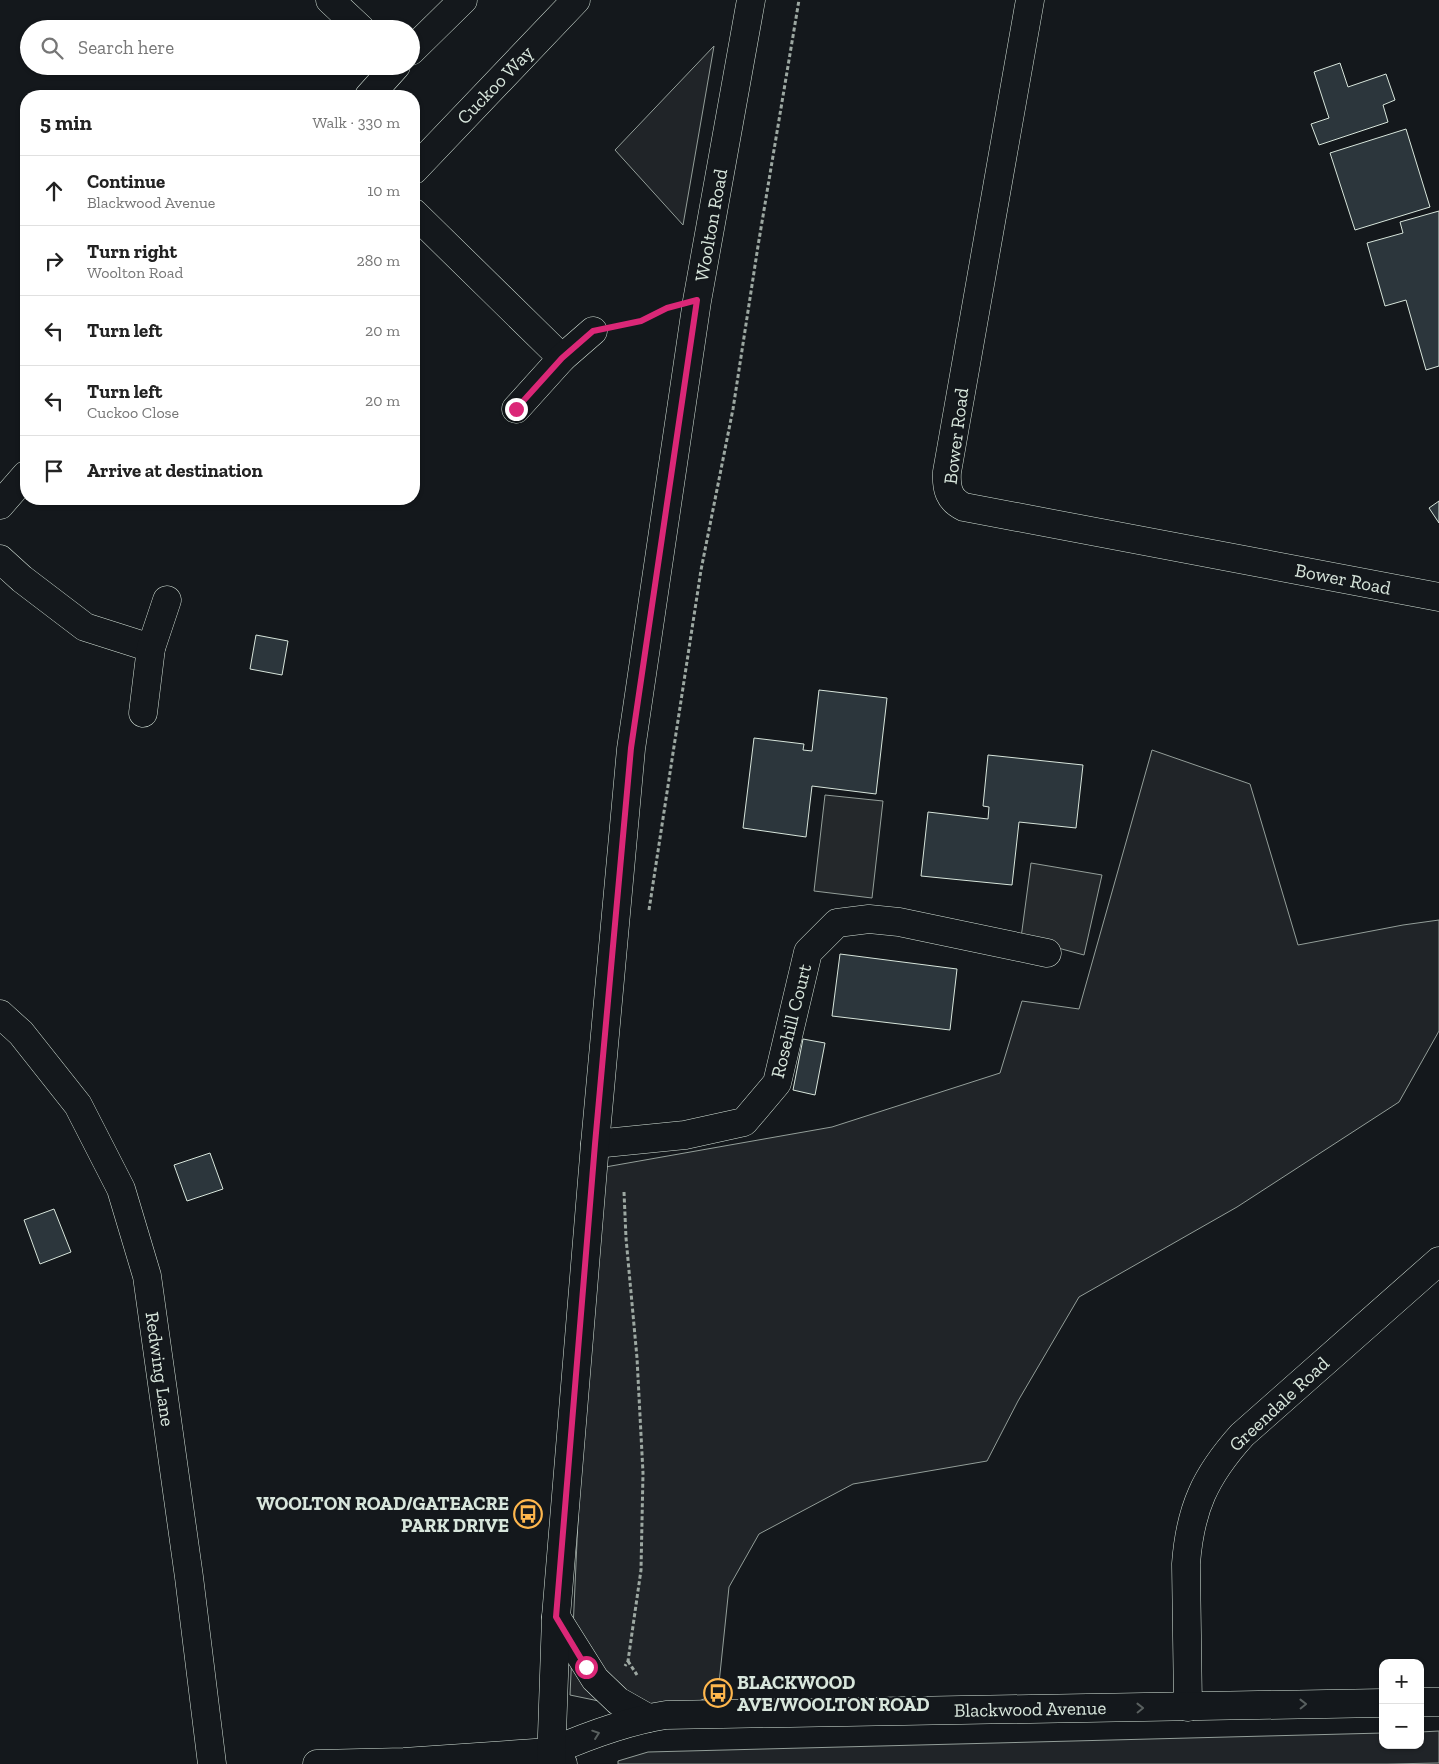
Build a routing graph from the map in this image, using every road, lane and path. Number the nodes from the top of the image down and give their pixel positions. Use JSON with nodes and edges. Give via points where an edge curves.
{"nodes":[{"id":1,"x":330,"y":0,"type":"edge"},
{"id":2,"x":463,"y":0,"type":"edge"},
{"id":3,"x":576,"y":0,"type":"edge"},
{"id":4,"x":751,"y":0,"type":"edge"},
{"id":5,"x":799,"y":0,"type":"edge"},
{"id":6,"x":1030,"y":0,"type":"edge"},
{"id":7,"x":351,"y":20,"type":"edge"},
{"id":8,"x":420,"y":42,"type":"edge"},
{"id":9,"x":388,"y":75,"type":"edge"},
{"id":10,"x":375,"y":90,"type":"edge"},
{"id":11,"x":420,"y":164,"type":"edge"},
{"id":12,"x":420,"y":219,"type":"edge"},
{"id":13,"x":697,"y":300,"type":"junction"},
{"id":14,"x":593,"y":331,"type":"joint"},
{"id":15,"x":562,"y":358,"type":"junction"},
{"id":16,"x":516,"y":409,"type":"dead end"},
{"id":17,"x":20,"y":482,"type":"edge"},
{"id":18,"x":0,"y":505,"type":"edge"},
{"id":19,"x":0,"y":559,"type":"edge"},
{"id":20,"x":1439,"y":597,"type":"edge"},
{"id":21,"x":167,"y":600,"type":"dead end"},
{"id":22,"x":151,"y":648,"type":"junction"},
{"id":23,"x":143,"y":713,"type":"dead end"},
{"id":24,"x":648,"y":919,"type":"dead end"},
{"id":25,"x":1048,"y":954,"type":"dead end"},
{"id":26,"x":0,"y":1014,"type":"edge"},
{"id":27,"x":595,"y":1144,"type":"junction"},
{"id":28,"x":624,"y":1190,"type":"dead end"},
{"id":29,"x":1439,"y":1261,"type":"edge"},
{"id":30,"x":556,"y":1617,"type":"junction"},
{"id":31,"x":623,"y":1668,"type":"dead end"},
{"id":32,"x":1424,"y":1702,"type":"edge"},
{"id":33,"x":1439,"y":1702,"type":"edge"},
{"id":34,"x":1379,"y":1703,"type":"edge"},
{"id":35,"x":1188,"y":1707,"type":"junction"},
{"id":36,"x":648,"y":1718,"type":"junction"},
{"id":37,"x":555,"y":1760,"type":"edge"},
{"id":38,"x":212,"y":1764,"type":"edge"},
{"id":39,"x":317,"y":1764,"type":"edge"}],
"edges":[{"from":1,"to":7,"type":"street"},
{"from":2,"to":8,"type":"street"},
{"from":3,"to":11,"type":"street","name":"Cuckoo Way"},
{"from":4,"to":13,"type":"street","name":"Woolton Road"},
{"from":5,"to":24,"type":"path","via":[[733,409],[701,570]]},
{"from":6,"to":20,"type":"street","name":"Bower Road","via":[[947,472],[946,482],[952,498],[964,506]]},
{"from":9,"to":10,"type":"street"},
{"from":12,"to":15,"type":"street"},
{"from":13,"to":14,"type":"path","via":[[667,308],[641,321]]},
{"from":13,"to":27,"type":"street","name":"Woolton Road","via":[[631,748]]},
{"from":14,"to":15,"type":"street"},
{"from":15,"to":16,"type":"street"},
{"from":17,"to":18,"type":"street"},
{"from":19,"to":22,"type":"street","via":[[85,627]]},
{"from":21,"to":22,"type":"street"},
{"from":22,"to":23,"type":"street"},
{"from":25,"to":27,"type":"street","name":"Rosehill Court","via":[[899,922],[869,919],[837,924],[808,952],[777,1083],[744,1122],[685,1135]]},
{"from":26,"to":38,"type":"street","name":"Redwing Lane","via":[[21,1033],[78,1105],[121,1189],[147,1276],[190,1577]]},
{"from":27,"to":30,"type":"street","name":"Woolton Road"},
{"from":28,"to":31,"type":"path","via":[[643,1472],[641,1570],[628,1661]]},
{"from":29,"to":35,"type":"street","name":"Greendale Road","via":[[1242,1435],[1207,1482],[1192,1520],[1186,1564]]},
{"from":30,"to":36,"type":"street","via":[[595,1679],[618,1701]]},
{"from":30,"to":37,"type":"street","name":"Woolton Road"},
{"from":32,"to":33,"type":"street"},
{"from":35,"to":34,"type":"street","name":"Blackwood Avenue","one_way":true},
{"from":36,"to":35,"type":"street","name":"Blackwood Avenue","one_way":true},
{"from":37,"to":36,"type":"street","name":"Blackwood Avenue","one_way":true,"via":[[598,1733]]},
{"from":37,"to":39,"type":"street","name":"Blackwood Avenue"}]}
